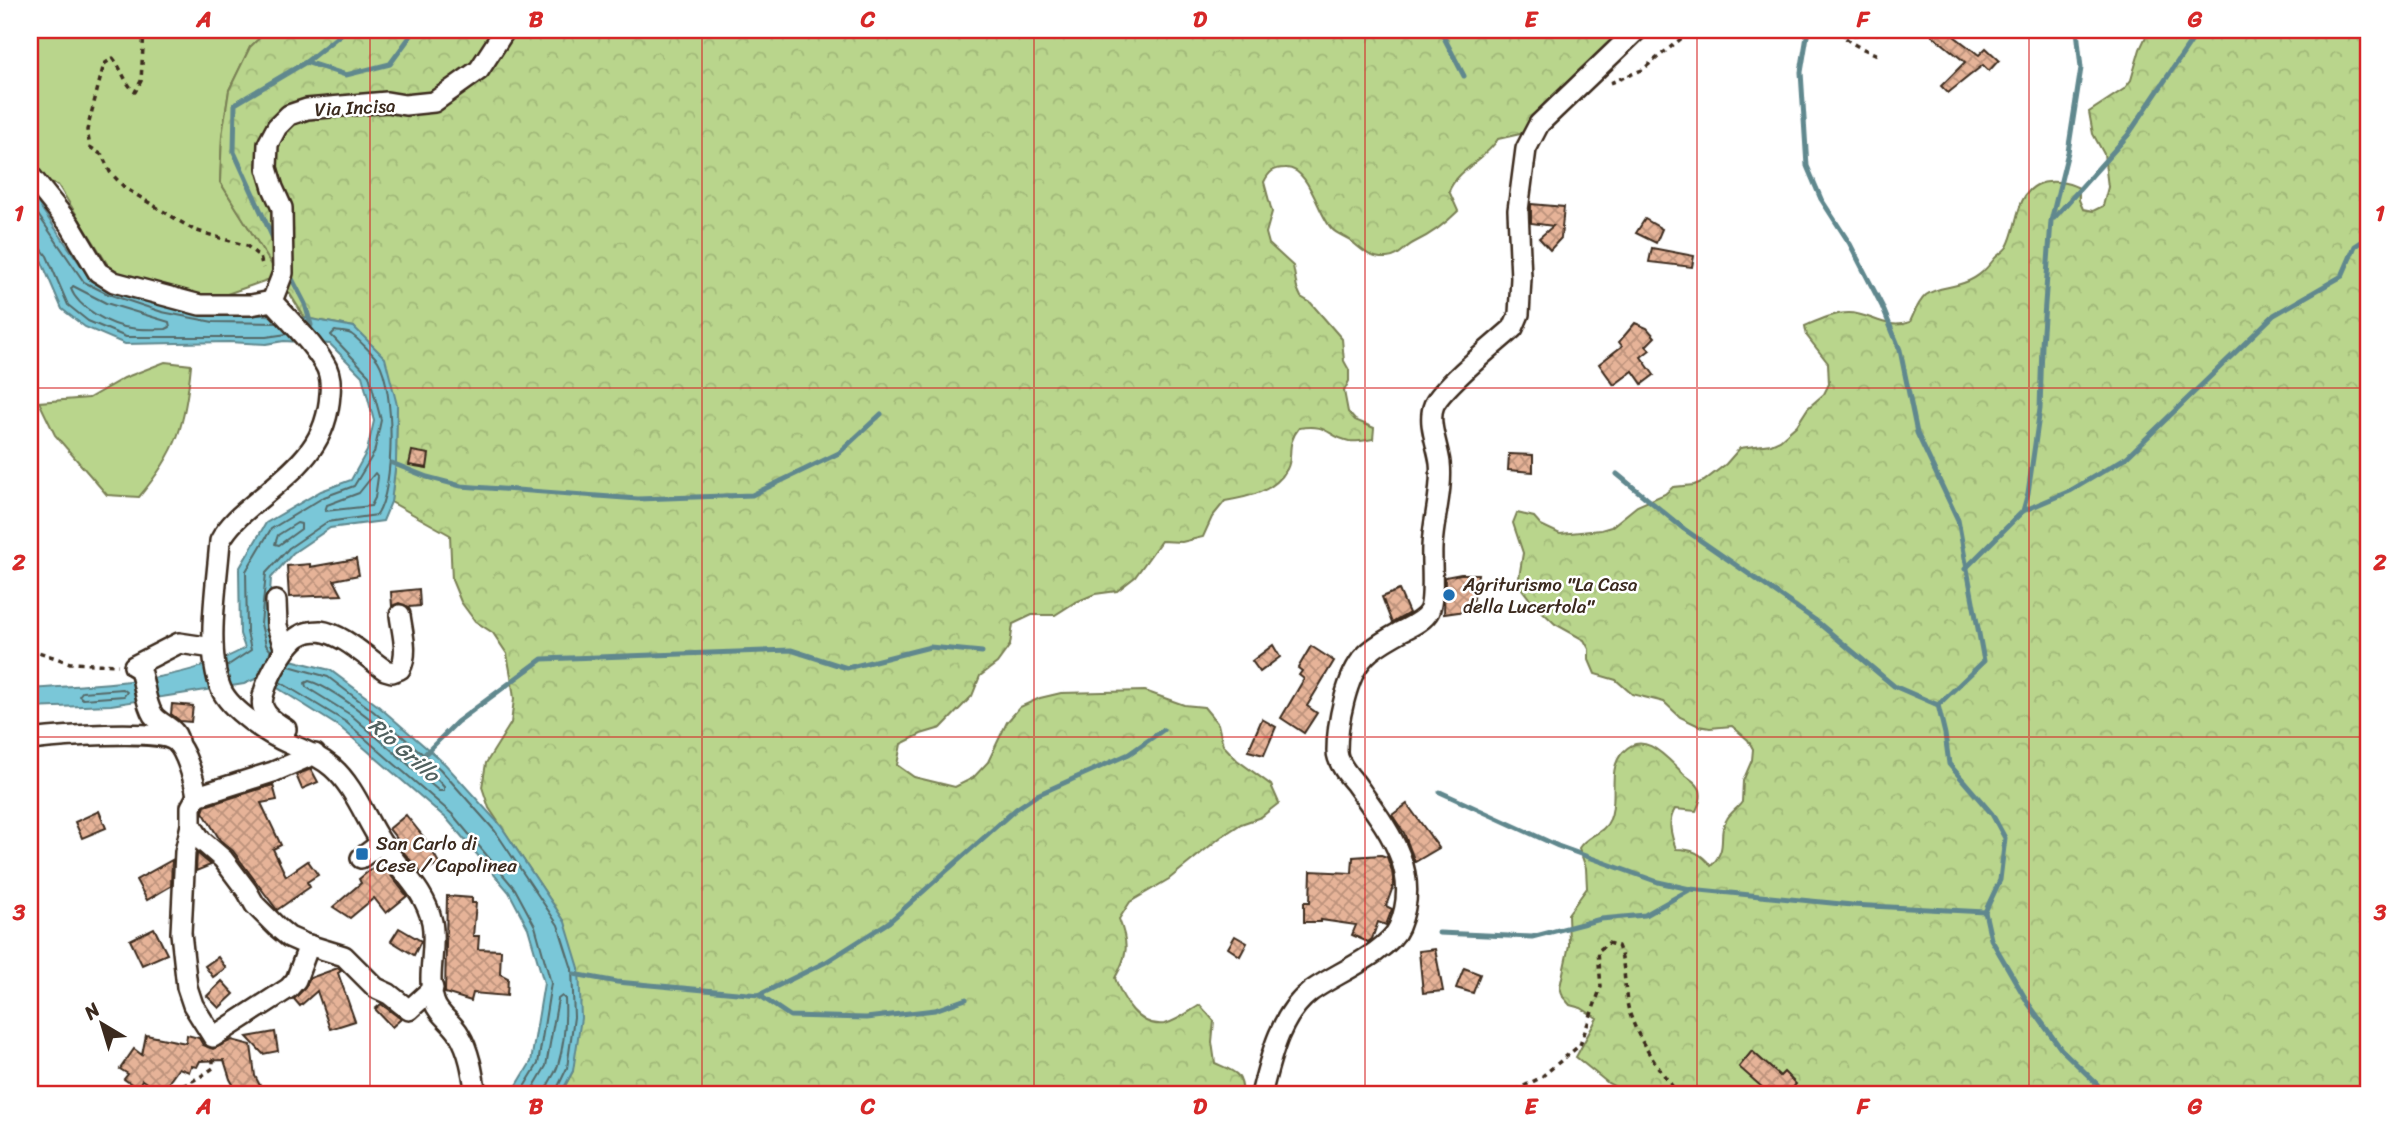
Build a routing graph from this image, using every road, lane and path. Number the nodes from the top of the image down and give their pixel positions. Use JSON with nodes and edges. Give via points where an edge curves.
{"nodes":[{"id":1,"x":144,"y":30,"type":"edge"},
{"id":2,"x":505,"y":30,"type":"edge"},
{"id":3,"x":1637,"y":30,"type":"edge"},
{"id":4,"x":1692,"y":30,"type":"edge"},
{"id":5,"x":1840,"y":30,"type":"edge"},
{"id":6,"x":1896,"y":30,"type":"edge"},
{"id":7,"x":1843,"y":36,"type":"junction"},
{"id":8,"x":1880,"y":56,"type":"dead end"},
{"id":9,"x":1604,"y":86,"type":"dead end"},
{"id":10,"x":30,"y":175,"type":"edge"},
{"id":11,"x":277,"y":307,"type":"junction"},
{"id":12,"x":276,"y":601,"type":"dead end"},
{"id":13,"x":400,"y":615,"type":"dead end"},
{"id":14,"x":30,"y":649,"type":"edge"},
{"id":15,"x":285,"y":650,"type":"junction"},
{"id":16,"x":213,"y":652,"type":"junction"},
{"id":17,"x":138,"y":667,"type":"junction"},
{"id":18,"x":30,"y":740,"type":"edge"},
{"id":19,"x":178,"y":744,"type":"junction"},
{"id":20,"x":315,"y":754,"type":"junction"},
{"id":21,"x":198,"y":796,"type":"junction"},
{"id":22,"x":191,"y":825,"type":"junction"},
{"id":23,"x":381,"y":843,"type":"junction"},
{"id":24,"x":362,"y":858,"type":"dead end"},
{"id":25,"x":309,"y":945,"type":"junction"},
{"id":26,"x":432,"y":984,"type":"junction"},
{"id":27,"x":213,"y":1037,"type":"junction"},
{"id":28,"x":165,"y":1095,"type":"edge"},
{"id":29,"x":476,"y":1095,"type":"edge"},
{"id":30,"x":1261,"y":1095,"type":"edge"},
{"id":31,"x":1506,"y":1095,"type":"edge"},
{"id":32,"x":1679,"y":1095,"type":"edge"}],
"edges":[{"from":1,"to":11,"type":"path","via":[[141,81],[135,92],[113,58],[104,64],[87,131],[90,147],[102,155],[125,188],[194,230],[247,246],[260,257]]},
{"from":2,"to":11,"type":"street","name":"Via Incisa","via":[[479,70],[434,102],[307,109],[289,115],[277,127],[268,144],[267,168],[282,208],[283,273]]},
{"from":3,"to":30,"type":"street","via":[[1539,124],[1526,149],[1518,210],[1519,314],[1513,328],[1447,387],[1432,414],[1440,466],[1430,609],[1362,658],[1351,679],[1337,754],[1403,861],[1406,902],[1398,929],[1360,964],[1310,993],[1289,1015]]},
{"from":4,"to":9,"type":"path","via":[[1642,70]]},
{"from":5,"to":7,"type":"path"},
{"from":6,"to":7,"type":"path"},
{"from":7,"to":8,"type":"path"},
{"from":10,"to":11,"type":"street","via":[[70,225],[98,272],[114,282],[200,305]]},
{"from":11,"to":16,"type":"street","via":[[324,362],[331,385],[330,404],[326,425],[313,449],[236,520],[220,541]]},
{"from":12,"to":15,"type":"street","via":[[277,626]]},
{"from":13,"to":15,"type":"street","via":[[405,650],[400,670],[385,670],[328,633],[300,634]]},
{"from":14,"to":17,"type":"path","via":[[70,663]]},
{"from":15,"to":20,"type":"street","via":[[261,701],[267,716]]},
{"from":16,"to":17,"type":"street","via":[[179,643]]},
{"from":16,"to":20,"type":"street","via":[[222,690],[233,705],[288,744]]},
{"from":17,"to":19,"type":"street","via":[[154,716],[175,732]]},
{"from":18,"to":19,"type":"street","via":[[144,734]]},
{"from":19,"to":21,"type":"street"},
{"from":20,"to":21,"type":"street"},
{"from":20,"to":23,"type":"street","via":[[334,768]]},
{"from":21,"to":22,"type":"street","via":[[191,807]]},
{"from":22,"to":25,"type":"street","via":[[234,872],[264,916],[289,937]]},
{"from":22,"to":27,"type":"street","via":[[181,933],[187,987]]},
{"from":23,"to":24,"type":"street"},
{"from":23,"to":26,"type":"street","via":[[421,894],[430,916],[435,944]]},
{"from":25,"to":26,"type":"street","via":[[344,956],[376,988],[409,1010]]},
{"from":25,"to":27,"type":"street","via":[[289,988]]},
{"from":26,"to":29,"type":"street","via":[[442,1016],[459,1034]]},
{"from":27,"to":28,"type":"path","via":[[213,1068]]},
{"from":31,"to":32,"type":"path","via":[[1539,1078],[1580,1045],[1601,987],[1598,951],[1608,943],[1618,946],[1624,960],[1629,1009],[1641,1043]]}]}
